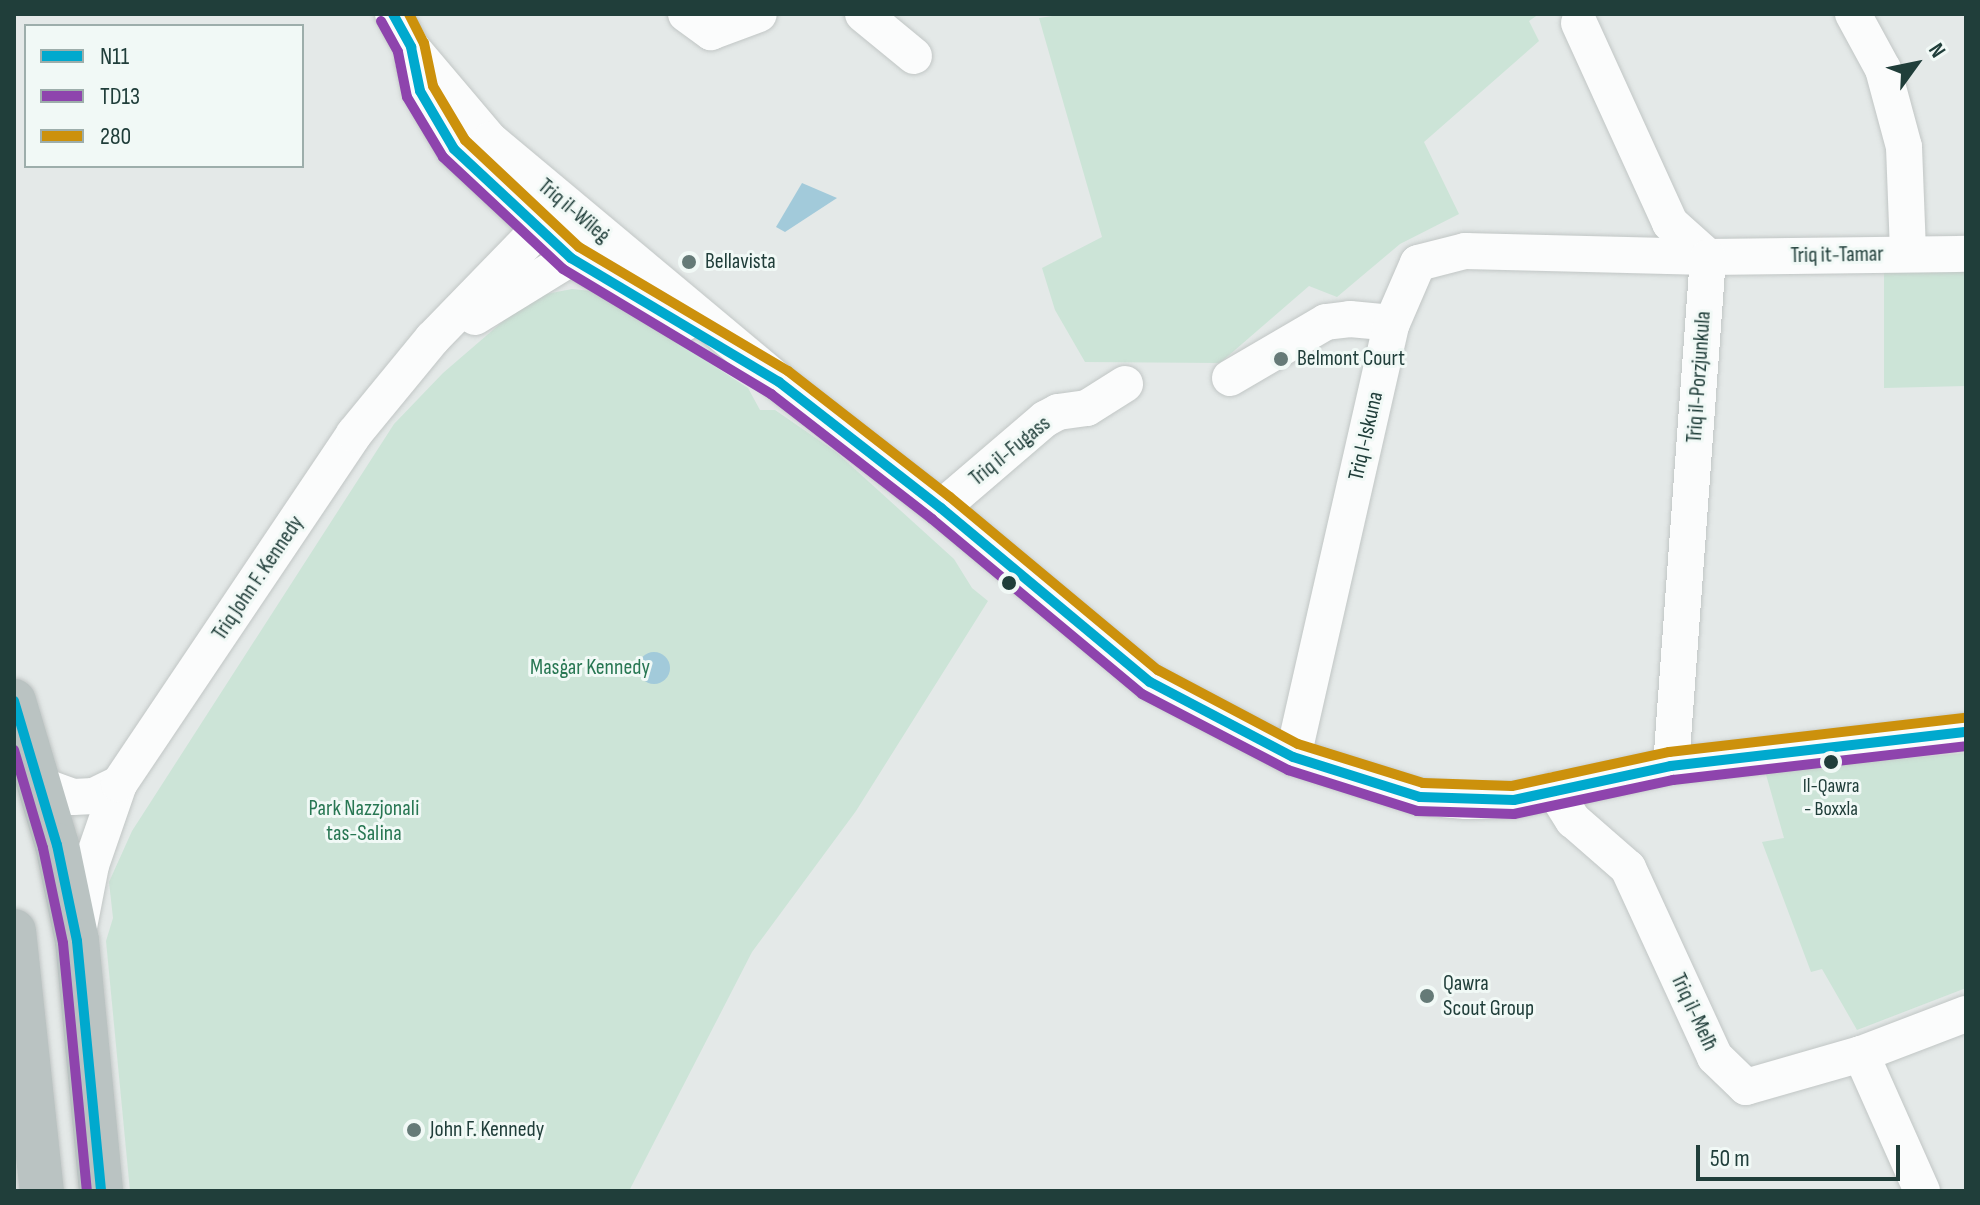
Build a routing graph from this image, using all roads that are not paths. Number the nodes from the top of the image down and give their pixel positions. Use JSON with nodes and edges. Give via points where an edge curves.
{"nodes":[{"id":1,"x":393,"y":14,"type":"edge"},
{"id":2,"x":686,"y":14,"type":"edge"},
{"id":3,"x":759,"y":14,"type":"edge"},
{"id":4,"x":863,"y":14,"type":"edge"},
{"id":5,"x":1853,"y":14,"type":"edge"},
{"id":6,"x":1579,"y":23,"type":"dead end"},
{"id":7,"x":411,"y":47,"type":"junction"},
{"id":8,"x":914,"y":56,"type":"dead end"},
{"id":9,"x":570,"y":236,"type":"junction"},
{"id":10,"x":1908,"y":253,"type":"junction"},
{"id":11,"x":1966,"y":254,"type":"edge"},
{"id":12,"x":1708,"y":257,"type":"junction"},
{"id":13,"x":1392,"y":323,"type":"junction"},
{"id":14,"x":1230,"y":378,"type":"dead end"},
{"id":15,"x":1125,"y":384,"type":"dead end"},
{"id":16,"x":941,"y":508,"type":"junction"},
{"id":17,"x":14,"y":701,"type":"edge"},
{"id":18,"x":1966,"y":732,"type":"edge"},
{"id":19,"x":1293,"y":757,"type":"junction"},
{"id":20,"x":1671,"y":766,"type":"junction"},
{"id":21,"x":119,"y":784,"type":"junction"},
{"id":22,"x":40,"y":785,"type":"junction"},
{"id":23,"x":1554,"y":790,"type":"junction"},
{"id":24,"x":14,"y":931,"type":"edge"},
{"id":25,"x":77,"y":941,"type":"junction"},
{"id":26,"x":1966,"y":1014,"type":"edge"},
{"id":27,"x":1861,"y":1054,"type":"junction"},
{"id":28,"x":42,"y":1191,"type":"edge"},
{"id":29,"x":101,"y":1191,"type":"edge"},
{"id":30,"x":1922,"y":1191,"type":"edge"}],
"edges":[{"from":1,"to":7,"type":"street","name":"Triq il-Wileġ"},
{"from":2,"to":3,"type":"street","via":[[711,32]]},
{"from":4,"to":8,"type":"street"},
{"from":5,"to":10,"type":"street","via":[[1883,69],[1904,147]]},
{"from":6,"to":12,"type":"street","via":[[1670,223]]},
{"from":7,"to":9,"type":"street","name":"Triq il-Wileġ"},
{"from":7,"to":9,"type":"street","name":"Triq il-Wileġ","via":[[420,91],[454,149]]},
{"from":9,"to":16,"type":"street","name":"Triq il-Wileġ","via":[[779,382]]},
{"from":9,"to":21,"type":"street","name":"Triq John F. Kennedy","via":[[401,374],[354,434]]},
{"from":10,"to":11,"type":"street","name":"Triq it-Tamar"},
{"from":10,"to":12,"type":"street","name":"Triq it-Tamar"},
{"from":12,"to":13,"type":"street","name":"Triq l-Iskuna","via":[[1465,251],[1418,263]]},
{"from":12,"to":20,"type":"street","name":"Triq il-Porzjunkula"},
{"from":13,"to":14,"type":"street","via":[[1326,322]]},
{"from":13,"to":19,"type":"street","name":"Triq l-Iskuna"},
{"from":15,"to":16,"type":"street","name":"Triq il-Fugass","via":[[1087,408],[1045,419]]},
{"from":16,"to":19,"type":"street","name":"Triq il-Wileġ","via":[[1150,682]]},
{"from":17,"to":22,"type":"highway"},
{"from":18,"to":20,"type":"street","name":"Triq il-Wileġ"},
{"from":19,"to":23,"type":"street","name":"Triq il-Wileġ","via":[[1420,797],[1514,800]]},
{"from":20,"to":23,"type":"street","name":"Triq il-Wileġ"},
{"from":21,"to":22,"type":"street","via":[[84,797]]},
{"from":21,"to":25,"type":"street","name":"Triq John F. Kennedy","via":[[91,865]]},
{"from":22,"to":25,"type":"highway"},
{"from":23,"to":27,"type":"street","name":"Triq il-Melħ","via":[[1573,820],[1628,868],[1715,1057],[1746,1087]]},
{"from":24,"to":28,"type":"highway"},
{"from":25,"to":29,"type":"highway"},
{"from":26,"to":27,"type":"street"},
{"from":27,"to":30,"type":"street"}]}
